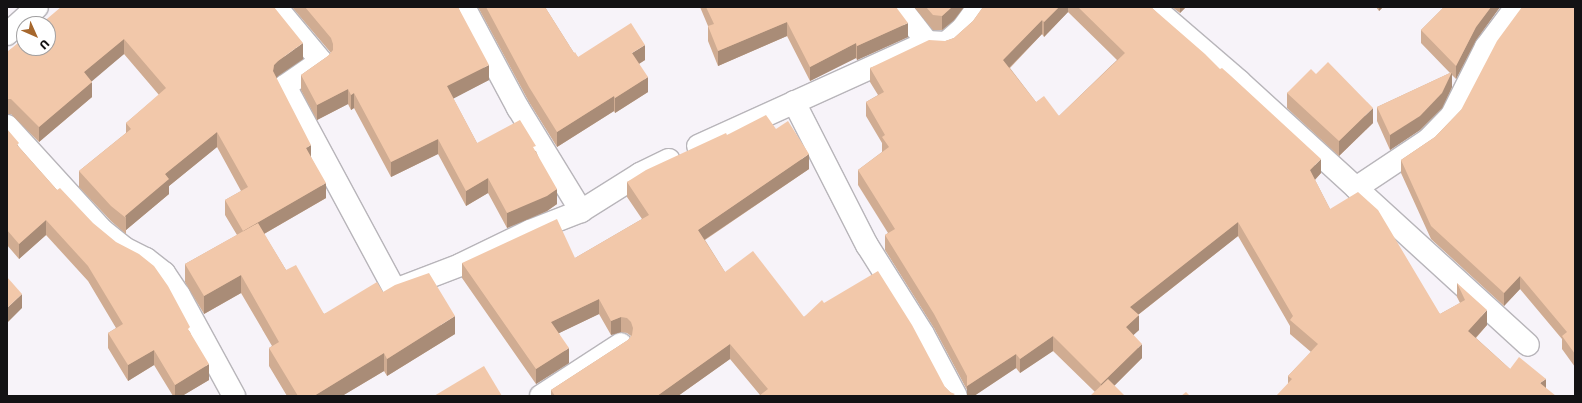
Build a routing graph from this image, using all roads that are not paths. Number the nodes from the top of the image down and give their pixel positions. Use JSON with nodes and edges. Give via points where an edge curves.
{"nodes":[{"id":1,"x":276,"y":7,"type":"edge"},
{"id":2,"x":464,"y":7,"type":"edge"},
{"id":3,"x":900,"y":7,"type":"edge"},
{"id":4,"x":978,"y":7,"type":"edge"},
{"id":5,"x":1153,"y":7,"type":"edge"},
{"id":6,"x":1516,"y":7,"type":"edge"},
{"id":7,"x":35,"y":8,"type":"edge"},
{"id":8,"x":7,"y":34,"type":"edge"},
{"id":9,"x":927,"y":42,"type":"junction"},
{"id":10,"x":794,"y":102,"type":"junction"},
{"id":11,"x":7,"y":126,"type":"edge"},
{"id":12,"x":1356,"y":188,"type":"junction"},
{"id":13,"x":581,"y":211,"type":"junction"},
{"id":14,"x":621,"y":344,"type":"edge"},
{"id":15,"x":1528,"y":345,"type":"dead end"},
{"id":16,"x":234,"y":396,"type":"edge"},
{"id":17,"x":541,"y":396,"type":"edge"},
{"id":18,"x":956,"y":396,"type":"edge"}],
"edges":[{"from":1,"to":13,"type":"street","via":[[321,61],[285,86],[395,290],[460,265]]},
{"from":2,"to":13,"type":"street","via":[[518,108]]},
{"from":3,"to":9,"type":"street"},
{"from":4,"to":9,"type":"street","via":[[963,28],[946,43]]},
{"from":5,"to":12,"type":"street","via":[[1239,81]]},
{"from":6,"to":12,"type":"street","via":[[1486,47],[1452,115],[1428,140]]},
{"from":7,"to":8,"type":"street"},
{"from":9,"to":10,"type":"street"},
{"from":10,"to":13,"type":"street","via":[[640,174]]},
{"from":10,"to":18,"type":"street","via":[[867,244],[924,334]]},
{"from":11,"to":16,"type":"street","via":[[102,230],[124,248],[146,259],[164,273],[179,294]]},
{"from":12,"to":15,"type":"street"},
{"from":14,"to":17,"type":"street"}]}
